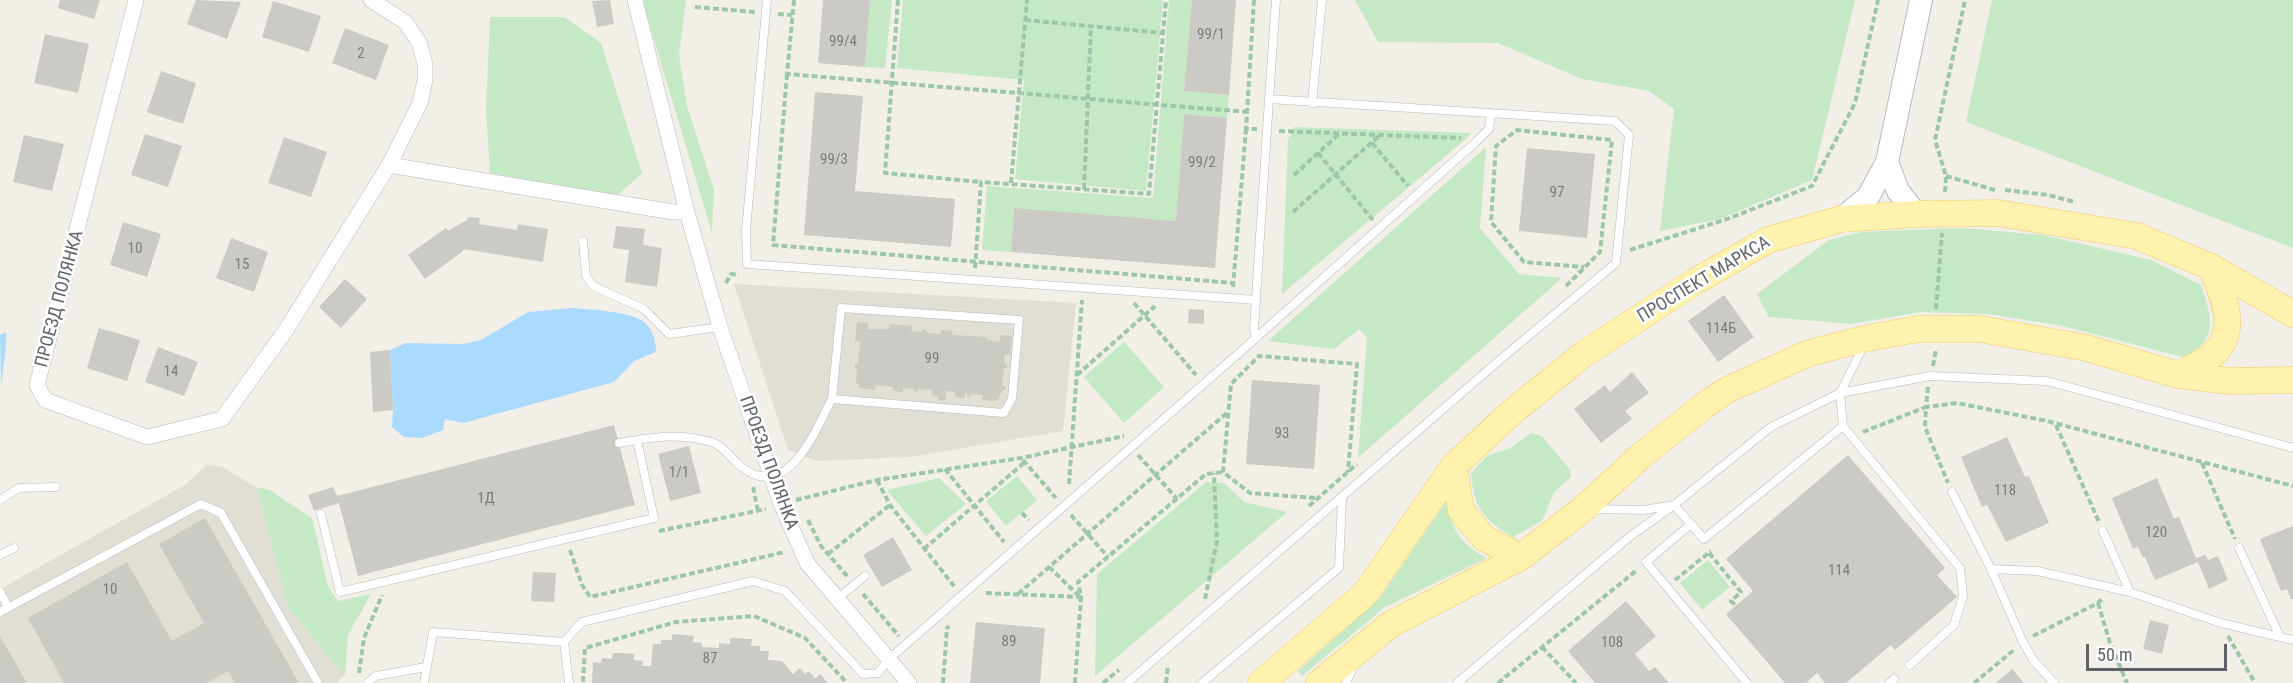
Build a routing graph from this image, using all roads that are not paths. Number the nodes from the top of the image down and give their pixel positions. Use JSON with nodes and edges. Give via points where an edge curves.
{"nodes":[{"id":1,"x":136,"y":0,"type":"edge"},
{"id":2,"x":371,"y":0,"type":"edge"},
{"id":3,"x":635,"y":0,"type":"edge"},
{"id":4,"x":767,"y":0,"type":"edge"},
{"id":5,"x":1276,"y":0,"type":"edge"},
{"id":6,"x":1322,"y":0,"type":"edge"},
{"id":7,"x":1921,"y":0,"type":"edge"},
{"id":8,"x":1269,"y":99,"type":"junction"},
{"id":9,"x":1312,"y":103,"type":"junction"},
{"id":10,"x":1491,"y":115,"type":"junction"},
{"id":11,"x":1887,"y":162,"type":"junction"},
{"id":12,"x":389,"y":165,"type":"junction"},
{"id":13,"x":687,"y":212,"type":"junction"},
{"id":14,"x":1916,"y":214,"type":"junction"},
{"id":15,"x":1841,"y":219,"type":"junction"},
{"id":16,"x":583,"y":242,"type":"dead end"},
{"id":17,"x":2211,"y":267,"type":"junction"},
{"id":18,"x":1256,"y":300,"type":"junction"},
{"id":19,"x":2293,"y":314,"type":"edge"},
{"id":20,"x":720,"y":327,"type":"junction"},
{"id":21,"x":1256,"y":338,"type":"junction"},
{"id":22,"x":1868,"y":338,"type":"junction"},
{"id":23,"x":2178,"y":375,"type":"junction"},
{"id":24,"x":2293,"y":380,"type":"edge"},
{"id":25,"x":1840,"y":393,"type":"junction"},
{"id":26,"x":832,"y":399,"type":"junction"},
{"id":27,"x":1843,"y":426,"type":"junction"},
{"id":28,"x":637,"y":440,"type":"junction"},
{"id":29,"x":619,"y":443,"type":"dead end"},
{"id":30,"x":2293,"y":448,"type":"edge"},
{"id":31,"x":1454,"y":466,"type":"junction"},
{"id":32,"x":780,"y":474,"type":"junction"},
{"id":33,"x":56,"y":487,"type":"dead end"},
{"id":34,"x":1952,"y":492,"type":"road end"},
{"id":35,"x":1342,"y":498,"type":"junction"},
{"id":36,"x":0,"y":500,"type":"edge"},
{"id":37,"x":1674,"y":505,"type":"junction"},
{"id":38,"x":1583,"y":509,"type":"junction"},
{"id":39,"x":321,"y":514,"type":"dead end"},
{"id":40,"x":1691,"y":524,"type":"junction"},
{"id":41,"x":2103,"y":531,"type":"road end"},
{"id":42,"x":14,"y":548,"type":"dead end"},
{"id":43,"x":2239,"y":548,"type":"road end"},
{"id":44,"x":0,"y":555,"type":"edge"},
{"id":45,"x":1521,"y":557,"type":"junction"},
{"id":46,"x":1991,"y":569,"type":"junction"},
{"id":47,"x":865,"y":576,"type":"dead end"},
{"id":48,"x":0,"y":592,"type":"edge"},
{"id":49,"x":2130,"y":592,"type":"junction"},
{"id":50,"x":837,"y":599,"type":"junction"},
{"id":51,"x":8,"y":607,"type":"junction"},
{"id":52,"x":0,"y":612,"type":"edge"},
{"id":53,"x":2280,"y":637,"type":"junction"},
{"id":54,"x":2293,"y":640,"type":"edge"},
{"id":55,"x":564,"y":642,"type":"junction"},
{"id":56,"x":1363,"y":645,"type":"junction"},
{"id":57,"x":888,"y":660,"type":"junction"},
{"id":58,"x":1910,"y":665,"type":"dead end"},
{"id":59,"x":426,"y":667,"type":"junction"},
{"id":60,"x":318,"y":683,"type":"edge"},
{"id":61,"x":367,"y":683,"type":"edge"},
{"id":62,"x":424,"y":683,"type":"edge"},
{"id":63,"x":569,"y":683,"type":"edge"},
{"id":64,"x":909,"y":683,"type":"edge"},
{"id":65,"x":1127,"y":683,"type":"edge"},
{"id":66,"x":1202,"y":683,"type":"edge"},
{"id":67,"x":1261,"y":683,"type":"edge"},
{"id":68,"x":1319,"y":683,"type":"edge"},
{"id":69,"x":1346,"y":683,"type":"edge"},
{"id":70,"x":1457,"y":683,"type":"edge"},
{"id":71,"x":1747,"y":683,"type":"edge"},
{"id":72,"x":2054,"y":683,"type":"edge"}],
"edges":[{"from":1,"to":12,"type":"street","name":"ПРОЕЗД ПОЛЯНКА","via":[[37,386],[45,400],[147,437],[222,419],[286,330]]},
{"from":2,"to":12,"type":"street","name":"ПРОЕЗД ПОЛЯНКА","via":[[405,22],[419,42],[424,64],[420,102]]},
{"from":3,"to":13,"type":"street","name":"ПРОЕЗД ПОЛЯНКА"},
{"from":4,"to":18,"type":"lane","via":[[746,230],[747,264]]},
{"from":5,"to":8,"type":"lane"},
{"from":6,"to":9,"type":"lane"},
{"from":7,"to":11,"type":"street"},
{"from":8,"to":9,"type":"lane"},
{"from":8,"to":18,"type":"lane"},
{"from":9,"to":10,"type":"lane","via":[[1479,111]]},
{"from":10,"to":21,"type":"lane","via":[[1489,129],[1478,141]]},
{"from":10,"to":35,"type":"lane","via":[[1615,121],[1629,135],[1616,262]]},
{"from":11,"to":14,"type":"street","via":[[1898,191]]},
{"from":11,"to":15,"type":"street","via":[[1868,197]]},
{"from":12,"to":13,"type":"street","via":[[578,198]]},
{"from":13,"to":20,"type":"street","name":"ПРОЕЗД ПОЛЯНКА"},
{"from":14,"to":15,"type":"main road","name":"ПРОСПЕКТ МАРКСА"},
{"from":14,"to":17,"type":"main road","name":"ПРОСПЕКТ МАРКСА","via":[[1998,213],[2137,236]]},
{"from":15,"to":31,"type":"main road","name":"ПРОСПЕКТ МАРКСА","via":[[1768,240],[1696,281],[1584,354],[1512,412]]},
{"from":16,"to":20,"type":"lane","via":[[586,276],[593,286],[644,309],[669,334]]},
{"from":17,"to":19,"type":"main road","name":"ПРОСПЕКТ МАРКСА"},
{"from":17,"to":23,"type":"main road","via":[[2226,302],[2224,341],[2208,359]]},
{"from":18,"to":21,"type":"lane"},
{"from":20,"to":32,"type":"street","name":"ПРОЕЗД ПОЛЯНКА"},
{"from":21,"to":57,"type":"lane"},
{"from":22,"to":23,"type":"main road","via":[[1918,329],[1980,329],[2087,348]]},
{"from":22,"to":25,"type":"lane"},
{"from":22,"to":38,"type":"main road","via":[[1809,353],[1728,390],[1642,455]]},
{"from":23,"to":24,"type":"main road","via":[[2230,381]]},
{"from":25,"to":27,"type":"lane"},
{"from":25,"to":30,"type":"lane","via":[[1930,376],[2047,381]]},
{"from":25,"to":37,"type":"lane","via":[[1771,427]]},
{"from":26,"to":26,"type":"lane","via":[[840,308],[1018,320],[1012,399],[1004,413]]},
{"from":26,"to":32,"type":"lane","via":[[801,455]]},
{"from":27,"to":40,"type":"lane","via":[[1704,539]]},
{"from":27,"to":58,"type":"lane","via":[[1960,568],[1963,596],[1954,625]]},
{"from":28,"to":29,"type":"lane"},
{"from":28,"to":32,"type":"lane","via":[[681,435],[716,444],[750,473]]},
{"from":28,"to":39,"type":"lane","via":[[654,518],[363,587],[339,592]]},
{"from":31,"to":45,"type":"main road","via":[[1461,511],[1484,538]]},
{"from":31,"to":67,"type":"main road","name":"ПРОСПЕКТ МАРКСА","via":[[1365,594]]},
{"from":32,"to":50,"type":"street","name":"ПРОЕЗД ПОЛЯНКА","via":[[782,504],[807,563]]},
{"from":33,"to":36,"type":"lane","via":[[19,488]]},
{"from":34,"to":46,"type":"lane"},
{"from":35,"to":65,"type":"lane"},
{"from":35,"to":66,"type":"lane","via":[[1339,568]]},
{"from":37,"to":38,"type":"lane","via":[[1644,510]]},
{"from":37,"to":40,"type":"lane"},
{"from":37,"to":70,"type":"lane","via":[[1628,538]]},
{"from":38,"to":45,"type":"main road"},
{"from":40,"to":71,"type":"lane","via":[[1646,562]]},
{"from":41,"to":49,"type":"lane"},
{"from":42,"to":44,"type":"lane"},
{"from":43,"to":53,"type":"lane"},
{"from":45,"to":56,"type":"main road","via":[[1391,624]]},
{"from":46,"to":49,"type":"lane","via":[[2037,571]]},
{"from":46,"to":72,"type":"lane","via":[[2023,642]]},
{"from":47,"to":50,"type":"lane"},
{"from":48,"to":51,"type":"lane"},
{"from":49,"to":53,"type":"lane","via":[[2220,623]]},
{"from":50,"to":57,"type":"street","name":"ПРОЕЗД ПОЛЯНКА"},
{"from":51,"to":52,"type":"lane"},
{"from":51,"to":60,"type":"lane","via":[[201,504],[221,513]]},
{"from":53,"to":54,"type":"lane"},
{"from":55,"to":57,"type":"lane","via":[[582,622],[753,581],[785,591],[862,674],[878,673]]},
{"from":55,"to":59,"type":"lane","via":[[433,632]]},
{"from":55,"to":63,"type":"lane"},
{"from":56,"to":68,"type":"main road"},
{"from":56,"to":69,"type":"lane"},
{"from":57,"to":64,"type":"street","name":"ПРОЕЗД ПОЛЯНКА"},
{"from":59,"to":61,"type":"lane","via":[[376,676]]},
{"from":59,"to":62,"type":"lane"}]}
